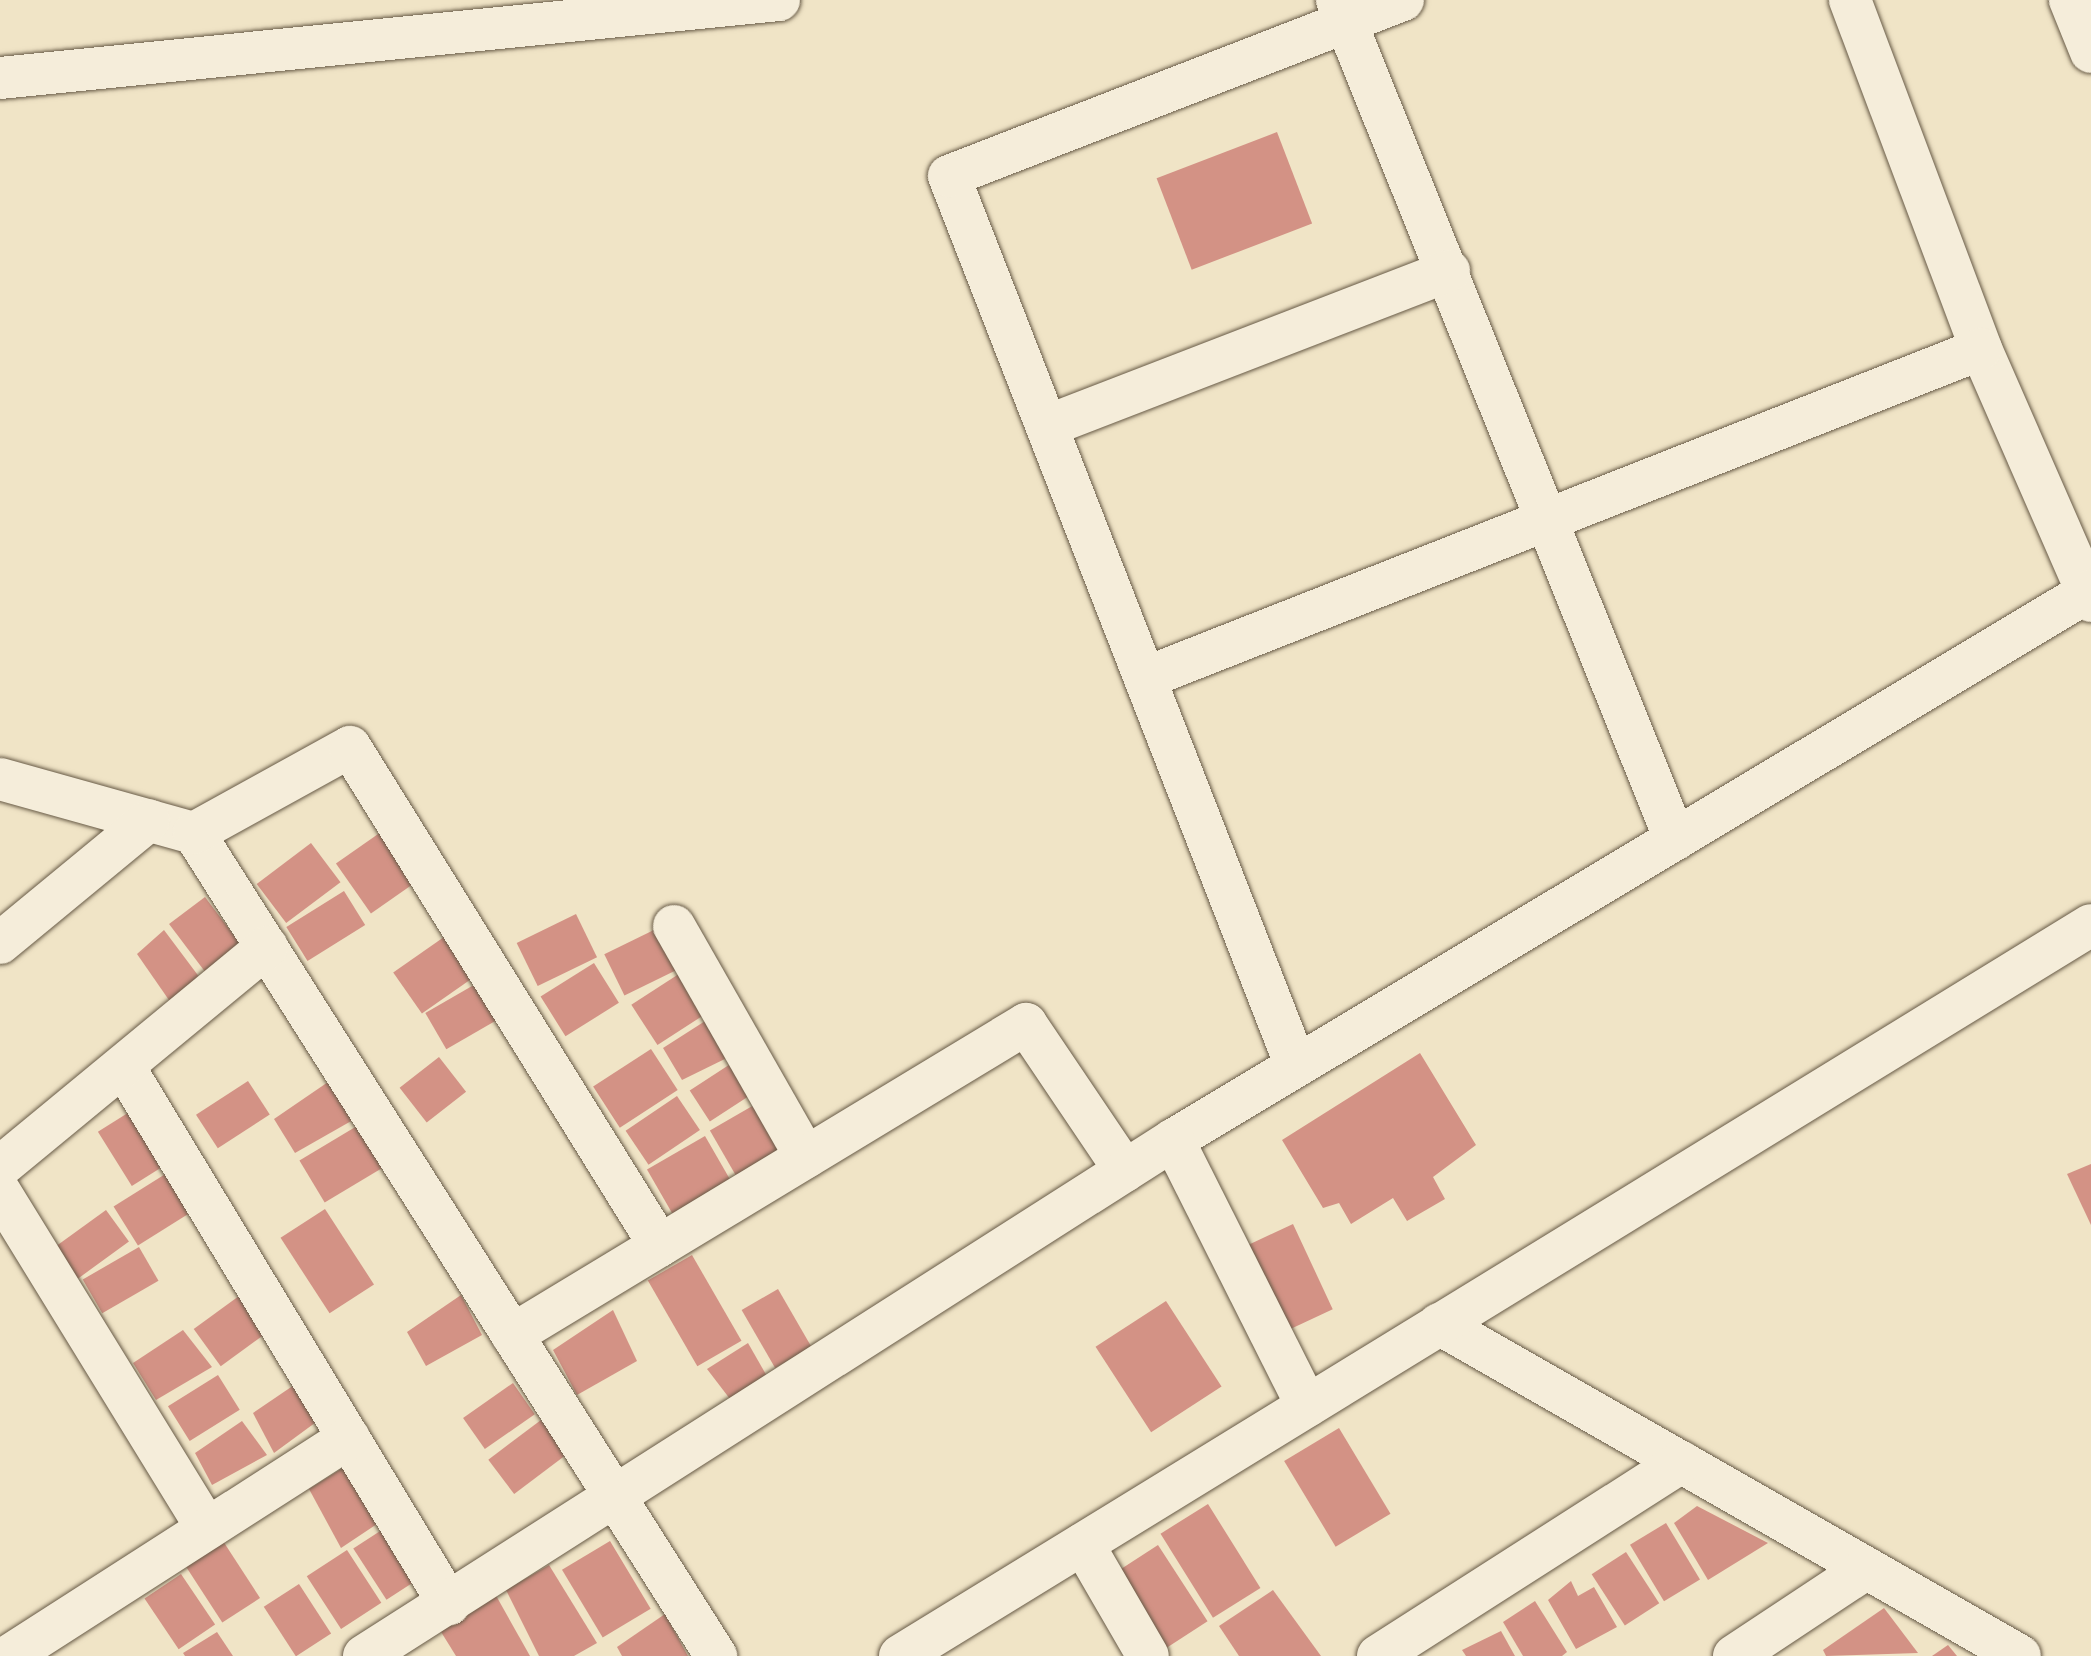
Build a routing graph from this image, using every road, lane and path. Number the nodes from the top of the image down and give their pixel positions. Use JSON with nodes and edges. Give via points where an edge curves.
{"nodes":[{"id":1,"x":779,"y":0,"type":"edge"},
{"id":2,"x":1403,"y":0,"type":"edge"},
{"id":3,"x":1850,"y":0,"type":"edge"},
{"id":4,"x":2070,"y":0,"type":"edge"},
{"id":5,"x":1343,"y":10,"type":"edge"},
{"id":6,"x":2091,"y":52,"type":"edge"},
{"id":7,"x":0,"y":78,"type":"edge"},
{"id":8,"x":1449,"y":271,"type":"junction"},
{"id":9,"x":1981,"y":349,"type":"junction"},
{"id":10,"x":1047,"y":426,"type":"junction"},
{"id":11,"x":1548,"y":520,"type":"junction"},
{"id":12,"x":2089,"y":595,"type":"edge"},
{"id":13,"x":1145,"y":678,"type":"junction"},
{"id":14,"x":0,"y":779,"type":"edge"},
{"id":15,"x":149,"y":820,"type":"junction"},
{"id":16,"x":194,"y":833,"type":"junction"},
{"id":17,"x":1675,"y":839,"type":"junction"},
{"id":18,"x":2091,"y":925,"type":"edge"},
{"id":19,"x":674,"y":926,"type":"dead end"},
{"id":20,"x":0,"y":943,"type":"edge"},
{"id":21,"x":267,"y":947,"type":"junction"},
{"id":22,"x":1296,"y":1066,"type":"junction"},
{"id":23,"x":124,"y":1067,"type":"junction"},
{"id":24,"x":1173,"y":1140,"type":"junction"},
{"id":25,"x":806,"y":1157,"type":"junction"},
{"id":26,"x":0,"y":1167,"type":"edge"},
{"id":27,"x":1125,"y":1171,"type":"junction"},
{"id":28,"x":0,"y":1192,"type":"edge"},
{"id":29,"x":660,"y":1246,"type":"junction"},
{"id":30,"x":1439,"y":1324,"type":"junction"},
{"id":31,"x":512,"y":1335,"type":"junction"},
{"id":32,"x":1307,"y":1406,"type":"junction"},
{"id":33,"x":349,"y":1438,"type":"junction"},
{"id":34,"x":1681,"y":1462,"type":"junction"},
{"id":35,"x":616,"y":1498,"type":"junction"},
{"id":36,"x":207,"y":1528,"type":"junction"},
{"id":37,"x":1083,"y":1544,"type":"junction"},
{"id":38,"x":1867,"y":1568,"type":"junction"},
{"id":39,"x":449,"y":1604,"type":"junction"},
{"id":40,"x":9,"y":1656,"type":"edge"},
{"id":41,"x":364,"y":1656,"type":"edge"},
{"id":42,"x":716,"y":1656,"type":"edge"},
{"id":43,"x":900,"y":1656,"type":"edge"},
{"id":44,"x":1148,"y":1656,"type":"edge"},
{"id":45,"x":1378,"y":1656,"type":"edge"},
{"id":46,"x":1734,"y":1656,"type":"edge"},
{"id":47,"x":2020,"y":1656,"type":"edge"}],
"edges":[{"from":1,"to":7,"type":"street"},
{"from":2,"to":5,"type":"street"},
{"from":3,"to":9,"type":"street"},
{"from":4,"to":6,"type":"street"},
{"from":5,"to":8,"type":"street"},
{"from":5,"to":10,"type":"street","via":[[949,176]]},
{"from":8,"to":10,"type":"street"},
{"from":8,"to":11,"type":"street"},
{"from":9,"to":11,"type":"street"},
{"from":9,"to":12,"type":"street"},
{"from":10,"to":13,"type":"street"},
{"from":11,"to":13,"type":"street"},
{"from":11,"to":17,"type":"street"},
{"from":12,"to":17,"type":"street"},
{"from":13,"to":22,"type":"street"},
{"from":14,"to":15,"type":"street"},
{"from":15,"to":16,"type":"street"},
{"from":15,"to":20,"type":"street"},
{"from":16,"to":21,"type":"street"},
{"from":16,"to":29,"type":"street","via":[[350,747]]},
{"from":17,"to":22,"type":"street"},
{"from":18,"to":30,"type":"street"},
{"from":19,"to":25,"type":"street"},
{"from":21,"to":23,"type":"street"},
{"from":21,"to":31,"type":"street"},
{"from":22,"to":24,"type":"street"},
{"from":23,"to":26,"type":"street"},
{"from":23,"to":33,"type":"street"},
{"from":24,"to":27,"type":"street"},
{"from":24,"to":32,"type":"street"},
{"from":25,"to":27,"type":"street","via":[[1026,1024]]},
{"from":25,"to":29,"type":"street"},
{"from":27,"to":35,"type":"street"},
{"from":28,"to":36,"type":"street"},
{"from":29,"to":31,"type":"street"},
{"from":30,"to":32,"type":"street"},
{"from":30,"to":34,"type":"street"},
{"from":31,"to":35,"type":"street"},
{"from":32,"to":37,"type":"street"},
{"from":33,"to":36,"type":"street"},
{"from":33,"to":39,"type":"street"},
{"from":34,"to":38,"type":"street"},
{"from":34,"to":45,"type":"street"},
{"from":35,"to":39,"type":"street"},
{"from":35,"to":42,"type":"street"},
{"from":36,"to":40,"type":"street"},
{"from":37,"to":43,"type":"street"},
{"from":37,"to":44,"type":"street"},
{"from":38,"to":46,"type":"street"},
{"from":38,"to":47,"type":"street"},
{"from":39,"to":41,"type":"street"}]}
